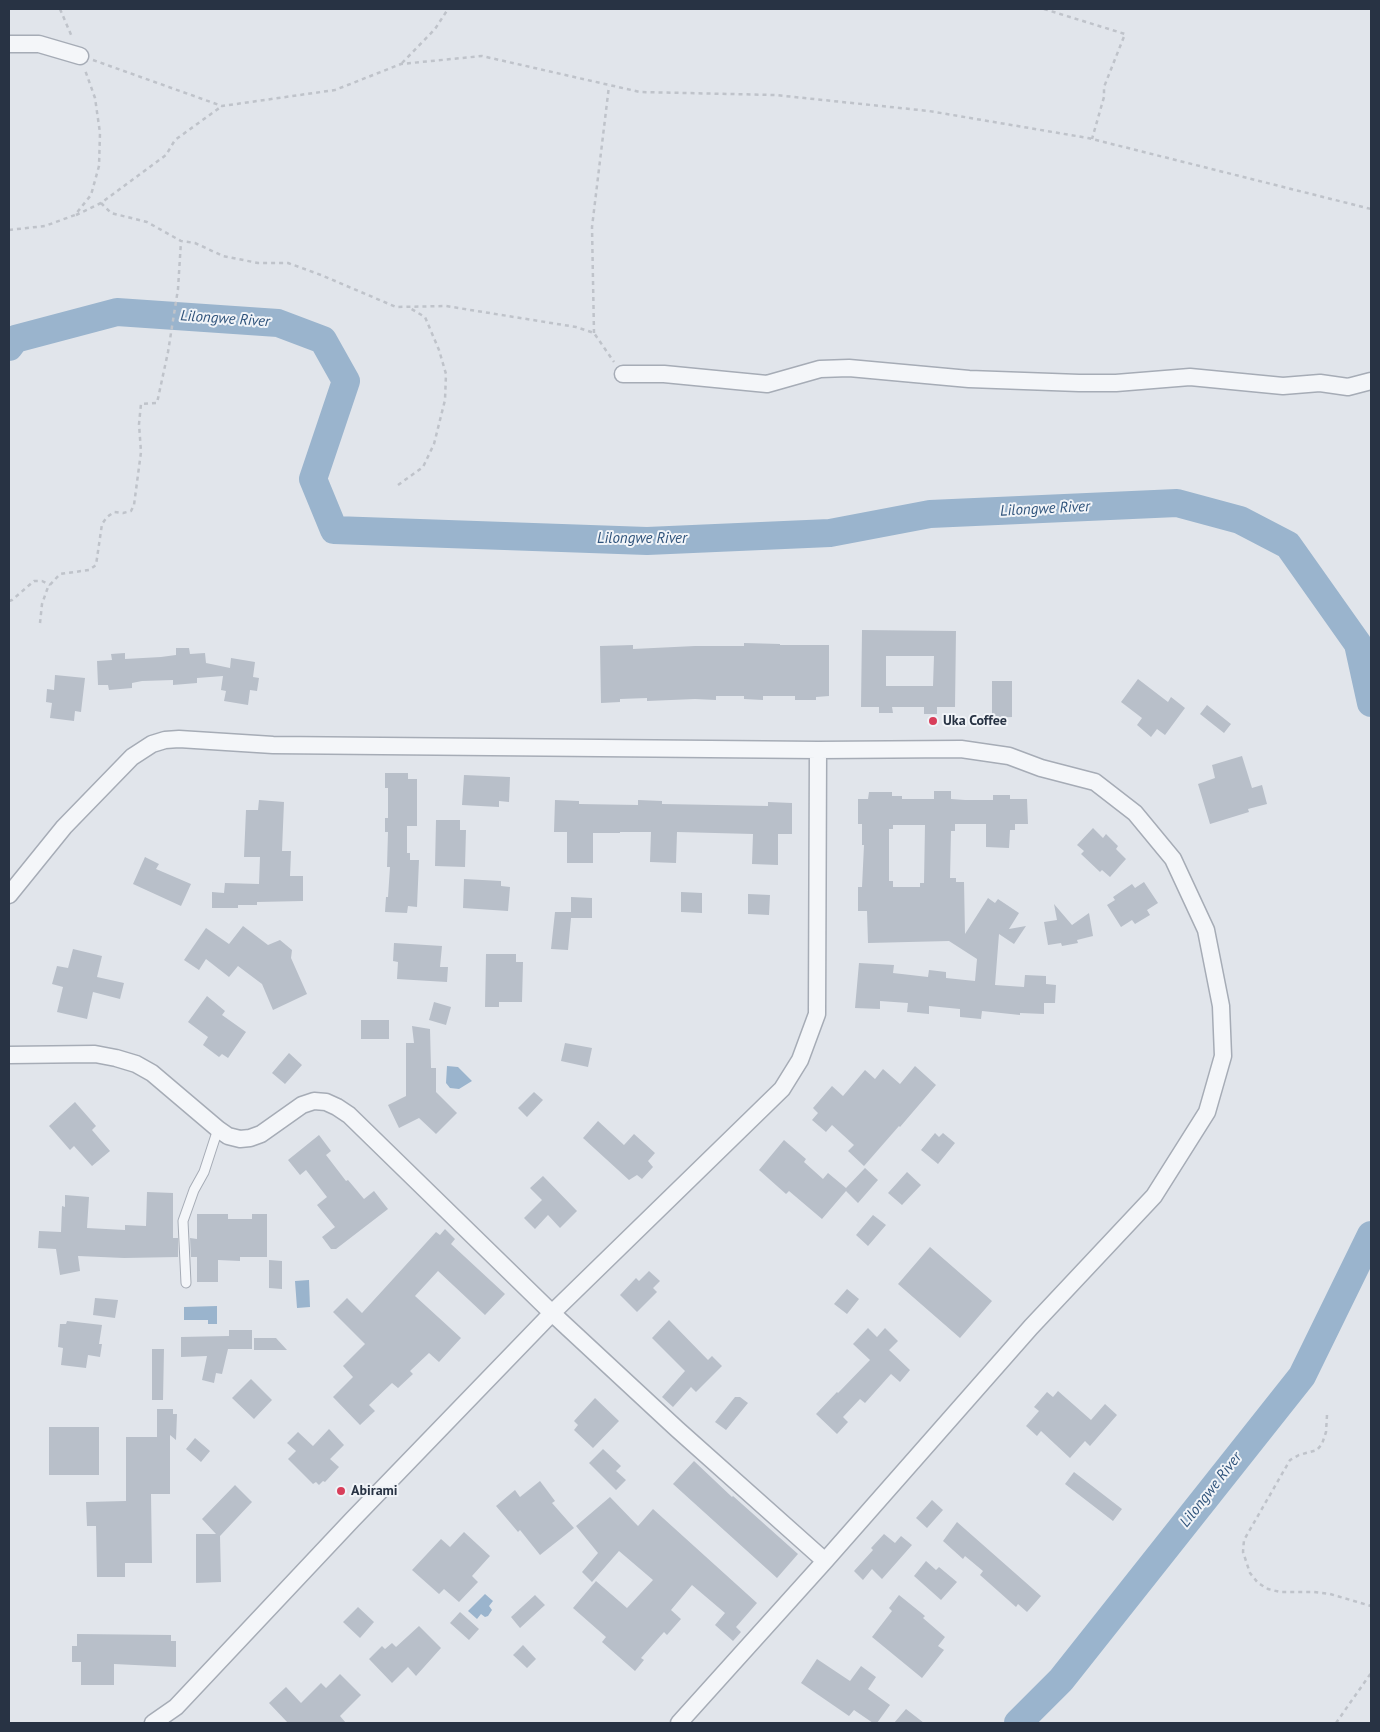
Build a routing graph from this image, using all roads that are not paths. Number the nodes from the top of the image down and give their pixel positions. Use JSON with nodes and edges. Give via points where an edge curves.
{"nodes":[{"id":1,"x":9,"y":44,"type":"edge"},
{"id":2,"x":80,"y":56,"type":"road end"},
{"id":3,"x":623,"y":374,"type":"road end"},
{"id":4,"x":1371,"y":381,"type":"edge"},
{"id":5,"x":818,"y":750,"type":"junction"},
{"id":6,"x":9,"y":895,"type":"edge"},
{"id":7,"x":9,"y":1055,"type":"edge"},
{"id":8,"x":218,"y":1129,"type":"junction"},
{"id":9,"x":186,"y":1283,"type":"dead end"},
{"id":10,"x":552,"y":1313,"type":"junction"},
{"id":11,"x":825,"y":1561,"type":"junction"},
{"id":12,"x":153,"y":1723,"type":"edge"},
{"id":13,"x":679,"y":1723,"type":"edge"}],
"edges":[{"from":1,"to":2,"type":"street","via":[[39,44]]},
{"from":3,"to":4,"type":"street","via":[[664,374],[767,384],[820,369],[849,368],[969,379],[1079,384],[1190,377],[1284,386],[1320,383],[1348,387]]},
{"from":5,"to":6,"type":"street","via":[[273,745],[179,738],[165,740],[132,757],[64,827]]},
{"from":5,"to":10,"type":"street","via":[[817,1014],[800,1060],[782,1089]]},
{"from":5,"to":11,"type":"street","via":[[961,749],[1009,756],[1095,782],[1135,813],[1173,859],[1206,930],[1221,1006],[1223,1056],[1207,1112],[1154,1196],[1031,1327]]},
{"from":7,"to":8,"type":"street","via":[[95,1054],[136,1064],[152,1073]]},
{"from":8,"to":9,"type":"lane","via":[[183,1221]]},
{"from":8,"to":10,"type":"street","via":[[228,1136],[250,1138],[261,1134],[302,1105],[314,1101],[337,1107],[349,1115]]},
{"from":10,"to":11,"type":"street"},
{"from":10,"to":12,"type":"street","via":[[176,1707]]},
{"from":11,"to":13,"type":"street"}]}
